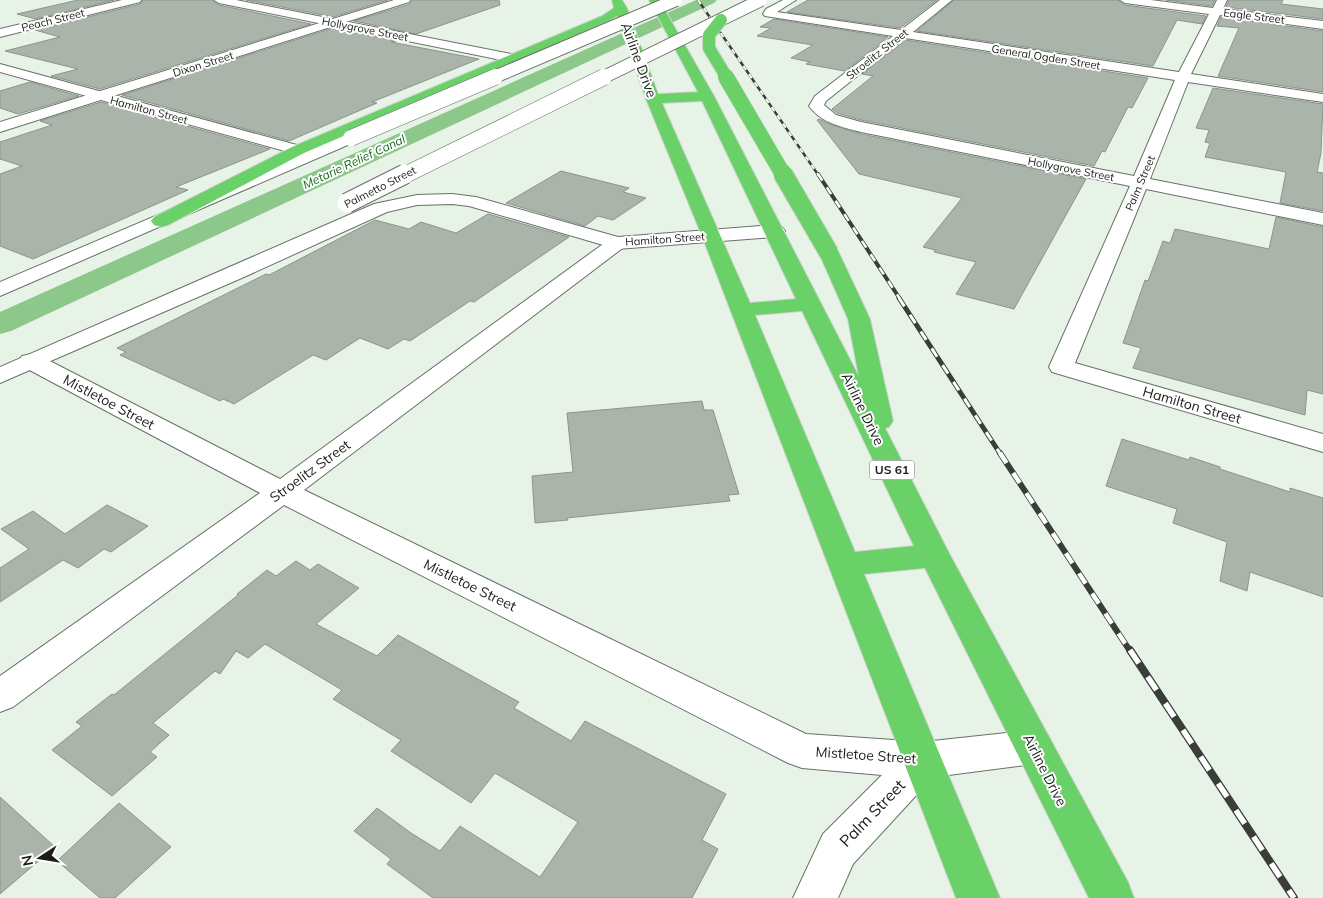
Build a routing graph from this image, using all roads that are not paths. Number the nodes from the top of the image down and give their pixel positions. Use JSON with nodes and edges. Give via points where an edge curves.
{"nodes":[{"id":1,"x":136,"y":0,"type":"edge"},
{"id":2,"x":219,"y":0,"type":"edge"},
{"id":3,"x":405,"y":0,"type":"edge"},
{"id":4,"x":676,"y":0,"type":"edge"},
{"id":5,"x":761,"y":0,"type":"edge"},
{"id":6,"x":791,"y":0,"type":"edge"},
{"id":7,"x":948,"y":0,"type":"edge"},
{"id":8,"x":1125,"y":0,"type":"edge"},
{"id":9,"x":656,"y":5,"type":"edge"},
{"id":10,"x":1219,"y":6,"type":"edge"},
{"id":11,"x":621,"y":10,"type":"edge"},
{"id":12,"x":721,"y":20,"type":"junction"},
{"id":13,"x":335,"y":23,"type":"junction"},
{"id":14,"x":1323,"y":25,"type":"edge"},
{"id":15,"x":0,"y":33,"type":"edge"},
{"id":16,"x":901,"y":35,"type":"junction"},
{"id":17,"x":511,"y":58,"type":"junction"},
{"id":18,"x":0,"y":68,"type":"edge"},
{"id":19,"x":1183,"y":77,"type":"junction"},
{"id":20,"x":98,"y":96,"type":"junction"},
{"id":21,"x":707,"y":96,"type":"junction"},
{"id":22,"x":1323,"y":98,"type":"edge"},
{"id":23,"x":653,"y":99,"type":"junction"},
{"id":24,"x":821,"y":112,"type":"joint"},
{"id":25,"x":0,"y":126,"type":"edge"},
{"id":26,"x":298,"y":150,"type":"junction"},
{"id":27,"x":1140,"y":183,"type":"junction"},
{"id":28,"x":1323,"y":219,"type":"edge"},
{"id":29,"x":161,"y":221,"type":"junction"},
{"id":30,"x":775,"y":231,"type":"junction"},
{"id":31,"x":712,"y":236,"type":"junction"},
{"id":32,"x":617,"y":243,"type":"junction"},
{"id":33,"x":77,"y":257,"type":"junction"},
{"id":34,"x":0,"y":276,"type":"edge"},
{"id":35,"x":0,"y":290,"type":"edge"},
{"id":36,"x":811,"y":304,"type":"junction"},
{"id":37,"x":741,"y":310,"type":"junction"},
{"id":38,"x":31,"y":361,"type":"junction"},
{"id":39,"x":1061,"y":367,"type":"joint"},
{"id":40,"x":0,"y":376,"type":"edge"},
{"id":41,"x":1323,"y":443,"type":"edge"},
{"id":42,"x":888,"y":459,"type":"junction"},
{"id":43,"x":282,"y":492,"type":"junction"},
{"id":44,"x":934,"y":555,"type":"junction"},
{"id":45,"x":843,"y":565,"type":"junction"},
{"id":46,"x":0,"y":696,"type":"edge"},
{"id":47,"x":1034,"y":747,"type":"junction"},
{"id":48,"x":923,"y":760,"type":"junction"},
{"id":49,"x":815,"y":898,"type":"edge"},
{"id":50,"x":978,"y":898,"type":"edge"},
{"id":51,"x":1112,"y":898,"type":"edge"}],
"edges":[{"from":1,"to":15,"type":"street","name":"Peach Street"},
{"from":2,"to":13,"type":"street","name":"Hollygrove Street"},
{"from":3,"to":13,"type":"street","name":"Dixon Street"},
{"from":4,"to":29,"type":"street","bridge":true},
{"from":5,"to":12,"type":"street","name":"Palmetto Street","bridge":true},
{"from":6,"to":16,"type":"street","name":"General Ogden Street","via":[[769,14]]},
{"from":7,"to":16,"type":"street","name":"Stroelitz Street"},
{"from":8,"to":10,"type":"street","name":"Eagle Street"},
{"from":9,"to":21,"type":"highway","name":"Airline Drive","number":"US 61"},
{"from":10,"to":14,"type":"street","name":"Eagle Street"},
{"from":10,"to":19,"type":"street","name":"Palm Street"},
{"from":11,"to":17,"type":"highway"},
{"from":11,"to":23,"type":"highway","name":"Airline Drive"},
{"from":12,"to":38,"type":"street","name":"Palmetto Street","bridge":true},
{"from":12,"to":42,"type":"highway","bridge":true,"via":[[709,35],[709,48],[829,252],[859,319]]},
{"from":13,"to":17,"type":"street","name":"Hollygrove Street"},
{"from":13,"to":20,"type":"street","name":"Dixon Street"},
{"from":16,"to":19,"type":"street","name":"General Ogden Street"},
{"from":16,"to":24,"type":"street","name":"Stroelitz Street","via":[[820,99],[816,106]]},
{"from":17,"to":26,"type":"highway"},
{"from":18,"to":20,"type":"street","name":"Hamilton Street"},
{"from":19,"to":22,"type":"street","name":"General Ogden Street"},
{"from":19,"to":27,"type":"street","name":"Palm Street"},
{"from":20,"to":25,"type":"street","name":"Dixon Street"},
{"from":20,"to":26,"type":"street","name":"Hamilton Street"},
{"from":21,"to":23,"type":"highway"},
{"from":21,"to":30,"type":"highway","name":"Airline Drive","number":"US 61"},
{"from":23,"to":31,"type":"highway","name":"Airline Drive"},
{"from":24,"to":27,"type":"street","name":"Hollygrove Street","via":[[834,120],[861,127]]},
{"from":26,"to":29,"type":"highway"},
{"from":27,"to":28,"type":"street","name":"Hollygrove Street"},
{"from":27,"to":39,"type":"street","name":"Palm Street"},
{"from":29,"to":33,"type":"street"},
{"from":30,"to":31,"type":"street","name":"Hamilton Street"},
{"from":30,"to":36,"type":"highway","name":"Airline Drive","number":"US 61"},
{"from":31,"to":32,"type":"street","name":"Hamilton Street"},
{"from":31,"to":37,"type":"highway","name":"Airline Drive"},
{"from":32,"to":38,"type":"street","name":"Hamilton Street","via":[[470,201],[417,200],[381,208]]},
{"from":32,"to":43,"type":"street","name":"Stroelitz Street"},
{"from":33,"to":34,"type":"street"},
{"from":33,"to":35,"type":"street"},
{"from":36,"to":37,"type":"highway"},
{"from":36,"to":42,"type":"highway","name":"Airline Drive","number":"US 61"},
{"from":37,"to":45,"type":"highway","name":"Airline Drive"},
{"from":38,"to":40,"type":"street","name":"Palmetto Street"},
{"from":38,"to":43,"type":"street","name":"Mistletoe Street"},
{"from":39,"to":41,"type":"street","name":"Hamilton Street"},
{"from":42,"to":44,"type":"highway","name":"Airline Drive","number":"US 61"},
{"from":43,"to":46,"type":"street","name":"Stroelitz Street"},
{"from":43,"to":48,"type":"street","name":"Mistletoe Street","via":[[802,751]]},
{"from":44,"to":45,"type":"highway"},
{"from":44,"to":47,"type":"highway","name":"Airline Drive","number":"US 61"},
{"from":45,"to":48,"type":"highway","name":"Airline Drive"},
{"from":47,"to":48,"type":"street","name":"Mistletoe Street"},
{"from":47,"to":51,"type":"highway","name":"Airline Drive","number":"US 61"},
{"from":48,"to":49,"type":"street","name":"Palm Street","via":[[838,849]]},
{"from":48,"to":50,"type":"highway","name":"Airline Drive"}]}
